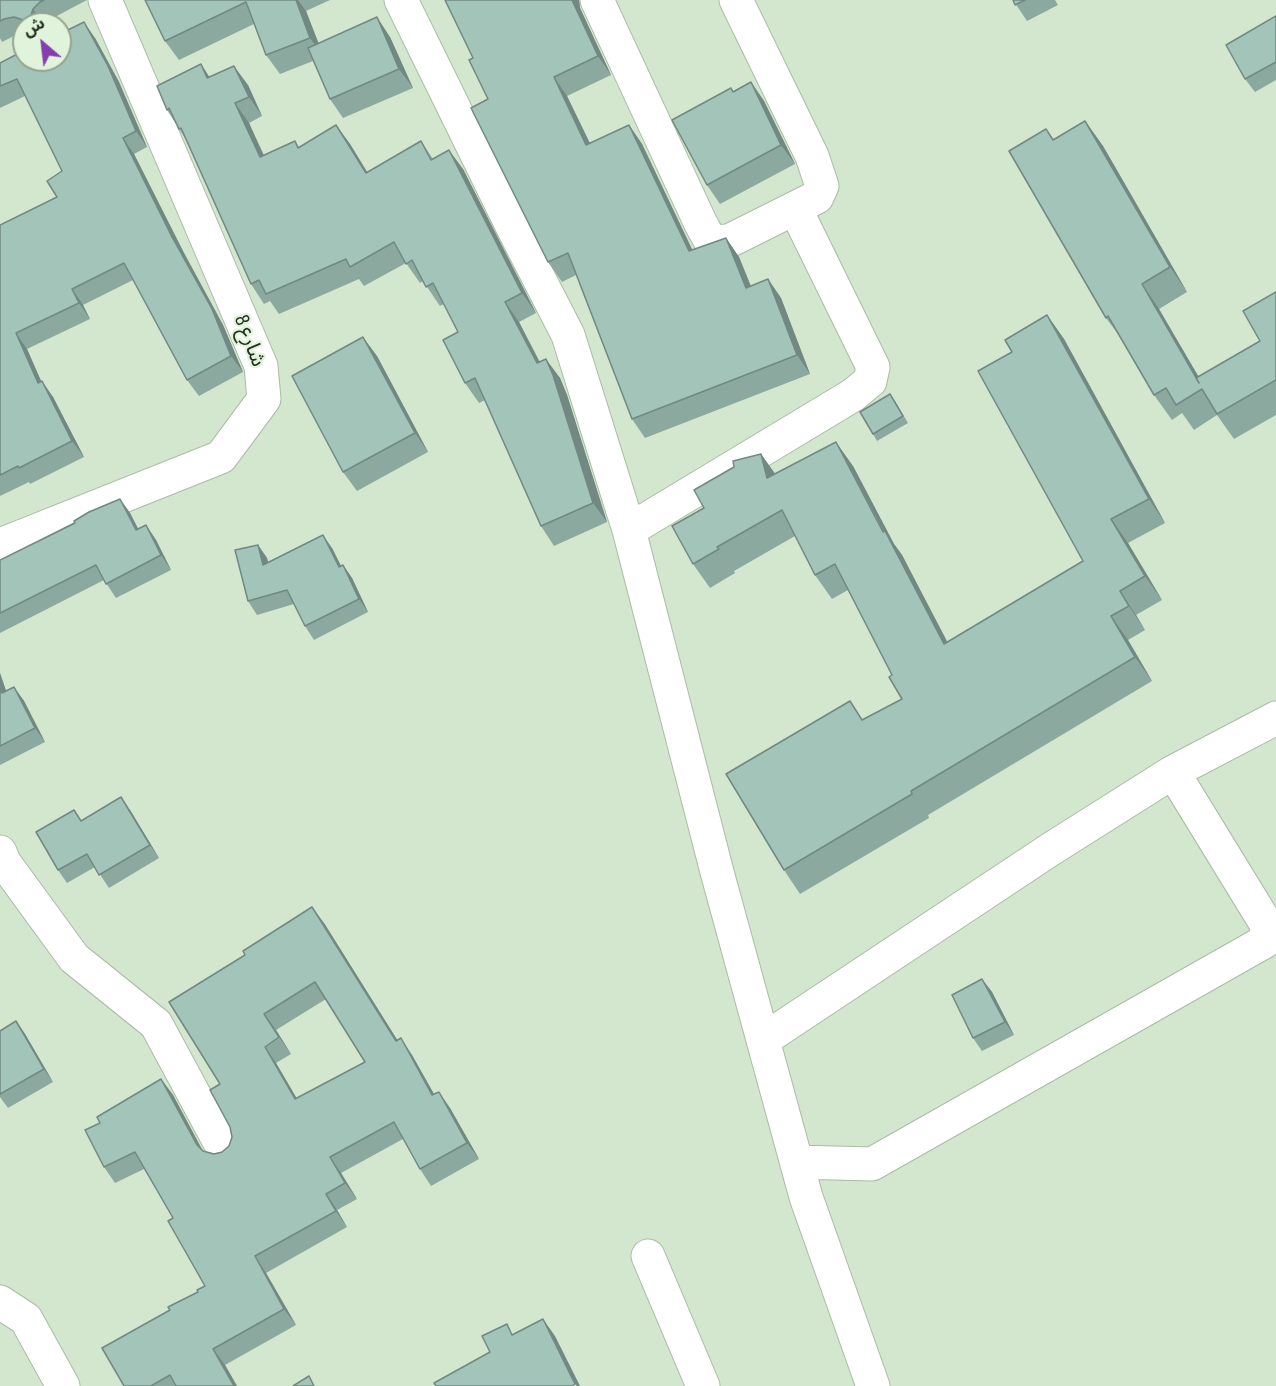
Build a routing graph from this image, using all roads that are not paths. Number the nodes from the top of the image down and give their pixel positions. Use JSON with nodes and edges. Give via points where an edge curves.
{"nodes":[{"id":1,"x":402,"y":0,"type":"edge"},
{"id":2,"x":597,"y":0,"type":"edge"},
{"id":3,"x":736,"y":0,"type":"edge"},
{"id":4,"x":114,"y":3,"type":"edge"},
{"id":5,"x":80,"y":25,"type":"edge"},
{"id":6,"x":795,"y":208,"type":"junction"},
{"id":7,"x":629,"y":530,"type":"junction"},
{"id":8,"x":0,"y":545,"type":"edge"},
{"id":9,"x":1276,"y":718,"type":"edge"},
{"id":10,"x":1173,"y":772,"type":"junction"},
{"id":11,"x":1,"y":859,"type":"edge"},
{"id":12,"x":763,"y":1040,"type":"junction"},
{"id":13,"x":225,"y":1152,"type":"edge"},
{"id":14,"x":796,"y":1162,"type":"junction"},
{"id":15,"x":648,"y":1256,"type":"dead end"},
{"id":16,"x":0,"y":1302,"type":"edge"},
{"id":17,"x":63,"y":1386,"type":"edge"},
{"id":18,"x":703,"y":1386,"type":"edge"},
{"id":19,"x":873,"y":1386,"type":"edge"}],
"edges":[{"from":1,"to":7,"type":"street","via":[[568,335]]},
{"from":2,"to":6,"type":"street","via":[[711,242],[729,241]]},
{"from":3,"to":6,"type":"street","via":[[812,156],[822,186],[817,197]]},
{"from":4,"to":5,"type":"street"},
{"from":4,"to":8,"type":"street","name":"شارع 8","via":[[261,366],[264,399],[221,457]]},
{"from":6,"to":7,"type":"street","via":[[873,367],[870,381]]},
{"from":7,"to":12,"type":"street"},
{"from":9,"to":10,"type":"street"},
{"from":10,"to":12,"type":"street"},
{"from":10,"to":14,"type":"street","via":[[1268,927],[1264,942],[872,1164]]},
{"from":11,"to":13,"type":"street","via":[[74,958],[156,1024]]},
{"from":12,"to":14,"type":"street"},
{"from":14,"to":19,"type":"street"},
{"from":15,"to":18,"type":"street"},
{"from":16,"to":17,"type":"street","via":[[26,1319]]}]}
